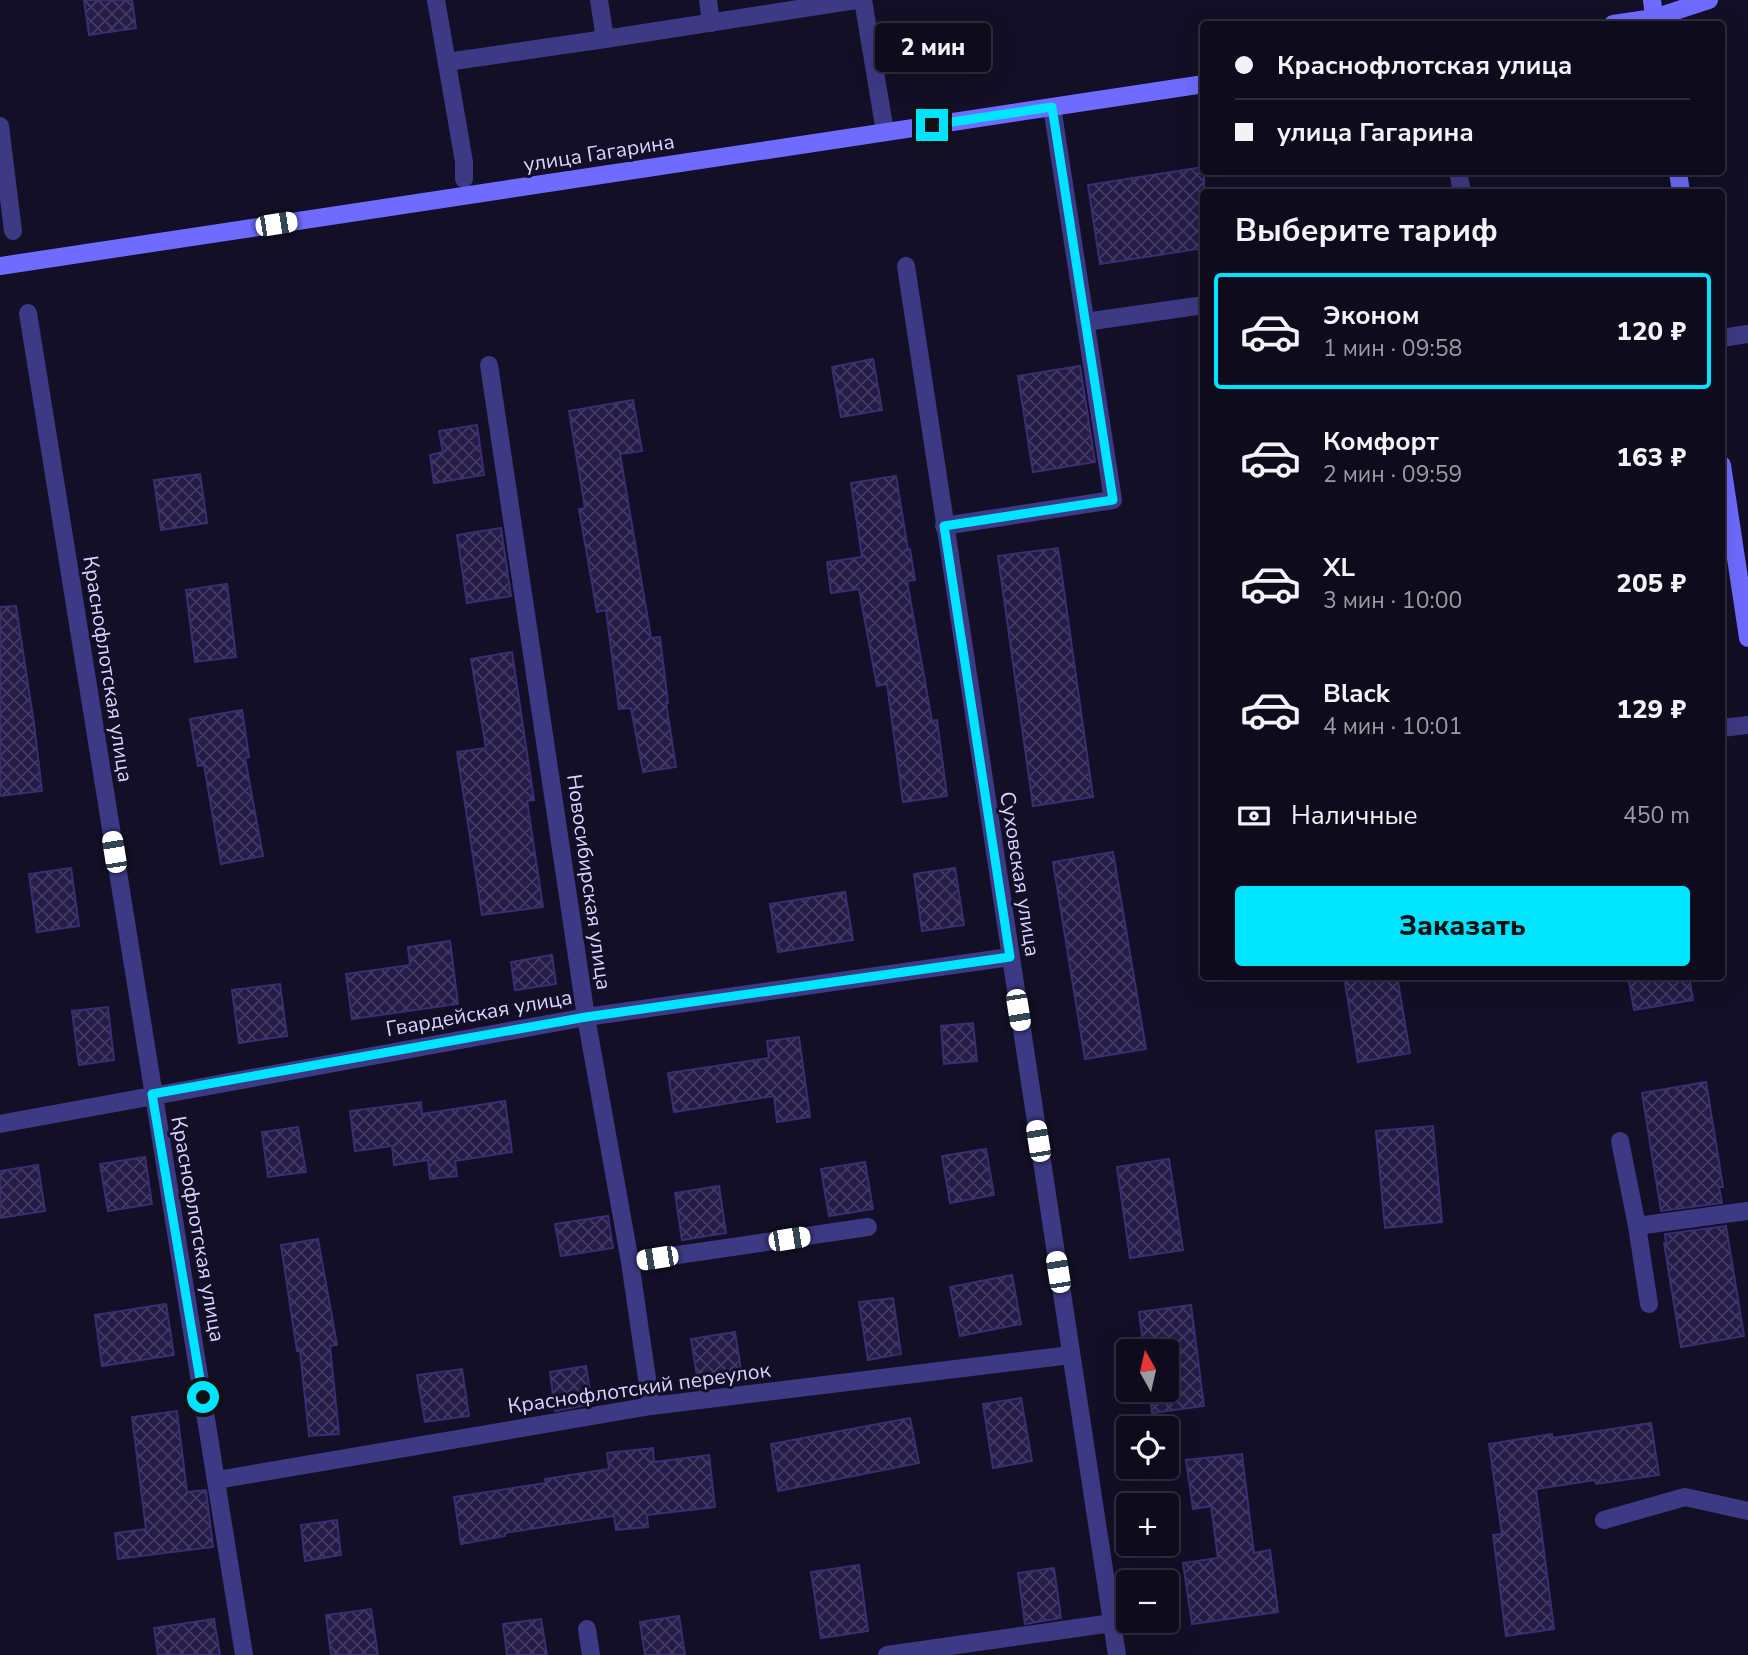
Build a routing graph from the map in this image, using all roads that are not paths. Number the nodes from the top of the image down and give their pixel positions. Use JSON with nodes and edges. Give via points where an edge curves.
{"nodes":[{"id":1,"x":436,"y":0,"type":"edge"},
{"id":2,"x":599,"y":0,"type":"edge"},
{"id":3,"x":708,"y":0,"type":"edge"},
{"id":4,"x":856,"y":0,"type":"edge"},
{"id":5,"x":863,"y":0,"type":"edge"},
{"id":6,"x":1652,"y":0,"type":"edge"},
{"id":7,"x":1709,"y":0,"type":"edge"},
{"id":8,"x":1655,"y":21,"type":"edge"},
{"id":9,"x":711,"y":23,"type":"junction"},
{"id":10,"x":605,"y":39,"type":"junction"},
{"id":11,"x":447,"y":62,"type":"junction"},
{"id":12,"x":1200,"y":85,"type":"edge"},
{"id":13,"x":1052,"y":107,"type":"junction"},
{"id":14,"x":0,"y":126,"type":"edge"},
{"id":15,"x":885,"y":132,"type":"junction"},
{"id":16,"x":464,"y":179,"type":"dead end"},
{"id":17,"x":13,"y":231,"type":"dead end"},
{"id":18,"x":0,"y":266,"type":"edge"},
{"id":19,"x":906,"y":267,"type":"dead end"},
{"id":20,"x":1200,"y":306,"type":"edge"},
{"id":21,"x":28,"y":313,"type":"dead end"},
{"id":22,"x":1084,"y":322,"type":"junction"},
{"id":23,"x":1748,"y":334,"type":"edge"},
{"id":24,"x":1725,"y":338,"type":"edge"},
{"id":25,"x":489,"y":365,"type":"dead end"},
{"id":26,"x":1725,"y":483,"type":"edge"},
{"id":27,"x":944,"y":526,"type":"junction"},
{"id":28,"x":1745,"y":600,"type":"edge"},
{"id":29,"x":1748,"y":638,"type":"edge"},
{"id":30,"x":1748,"y":725,"type":"edge"},
{"id":31,"x":1725,"y":728,"type":"edge"},
{"id":32,"x":1010,"y":957,"type":"junction"},
{"id":33,"x":586,"y":1017,"type":"junction"},
{"id":34,"x":152,"y":1094,"type":"junction"},
{"id":35,"x":0,"y":1124,"type":"edge"},
{"id":36,"x":1620,"y":1140,"type":"dead end"},
{"id":37,"x":1748,"y":1211,"type":"edge"},
{"id":38,"x":1637,"y":1226,"type":"junction"},
{"id":39,"x":867,"y":1227,"type":"dead end"},
{"id":40,"x":631,"y":1262,"type":"junction"},
{"id":41,"x":1649,"y":1304,"type":"dead end"},
{"id":42,"x":1071,"y":1355,"type":"junction"},
{"id":43,"x":650,"y":1406,"type":"junction"},
{"id":44,"x":217,"y":1480,"type":"junction"},
{"id":45,"x":1748,"y":1511,"type":"edge"},
{"id":46,"x":1604,"y":1520,"type":"dead end"},
{"id":47,"x":1112,"y":1623,"type":"junction"},
{"id":48,"x":587,"y":1629,"type":"dead end"},
{"id":49,"x":244,"y":1655,"type":"edge"},
{"id":50,"x":591,"y":1655,"type":"edge"},
{"id":51,"x":887,"y":1655,"type":"edge"},
{"id":52,"x":1117,"y":1655,"type":"edge"}],
"edges":[{"from":1,"to":11,"type":"street"},
{"from":2,"to":10,"type":"street"},
{"from":3,"to":9,"type":"street"},
{"from":4,"to":9,"type":"street"},
{"from":5,"to":15,"type":"street"},
{"from":6,"to":8,"type":"street"},
{"from":7,"to":8,"type":"street"},
{"from":9,"to":10,"type":"street"},
{"from":10,"to":11,"type":"street"},
{"from":11,"to":16,"type":"street"},
{"from":12,"to":13,"type":"street","name":"улица Гагарина"},
{"from":13,"to":15,"type":"street","name":"улица Гагарина"},
{"from":13,"to":22,"type":"street"},
{"from":14,"to":17,"type":"street"},
{"from":15,"to":18,"type":"street","name":"улица Гагарина"},
{"from":19,"to":27,"type":"street","name":"Суховская улица"},
{"from":20,"to":22,"type":"street"},
{"from":21,"to":34,"type":"street","name":"Краснофлотская улица"},
{"from":22,"to":27,"type":"street","via":[[1113,500]]},
{"from":23,"to":24,"type":"street"},
{"from":25,"to":33,"type":"street","name":"Новосибирская улица"},
{"from":26,"to":28,"type":"street"},
{"from":27,"to":32,"type":"street","name":"Суховская улица"},
{"from":28,"to":29,"type":"street"},
{"from":30,"to":31,"type":"street"},
{"from":32,"to":33,"type":"street","name":"Гвардейская улица"},
{"from":32,"to":42,"type":"street","name":"Суховская улица"},
{"from":33,"to":34,"type":"street","name":"Гвардейская улица"},
{"from":33,"to":40,"type":"street","name":"Новосибирская улица"},
{"from":34,"to":35,"type":"street","name":"Гвардейская улица"},
{"from":34,"to":44,"type":"street","name":"Краснофлотская улица"},
{"from":36,"to":38,"type":"street"},
{"from":37,"to":38,"type":"street"},
{"from":38,"to":41,"type":"street"},
{"from":39,"to":40,"type":"street"},
{"from":40,"to":43,"type":"street","name":"Новосибирская улица"},
{"from":42,"to":43,"type":"street","name":"Краснофлотский переулок"},
{"from":42,"to":47,"type":"street","name":"Суховская улица"},
{"from":43,"to":44,"type":"street","name":"Краснофлотский переулок"},
{"from":44,"to":49,"type":"street","name":"Краснофлотская улица"},
{"from":45,"to":46,"type":"street","via":[[1685,1497]]},
{"from":47,"to":51,"type":"street"},
{"from":47,"to":52,"type":"street","name":"Суховская улица"},
{"from":48,"to":50,"type":"street"}]}
